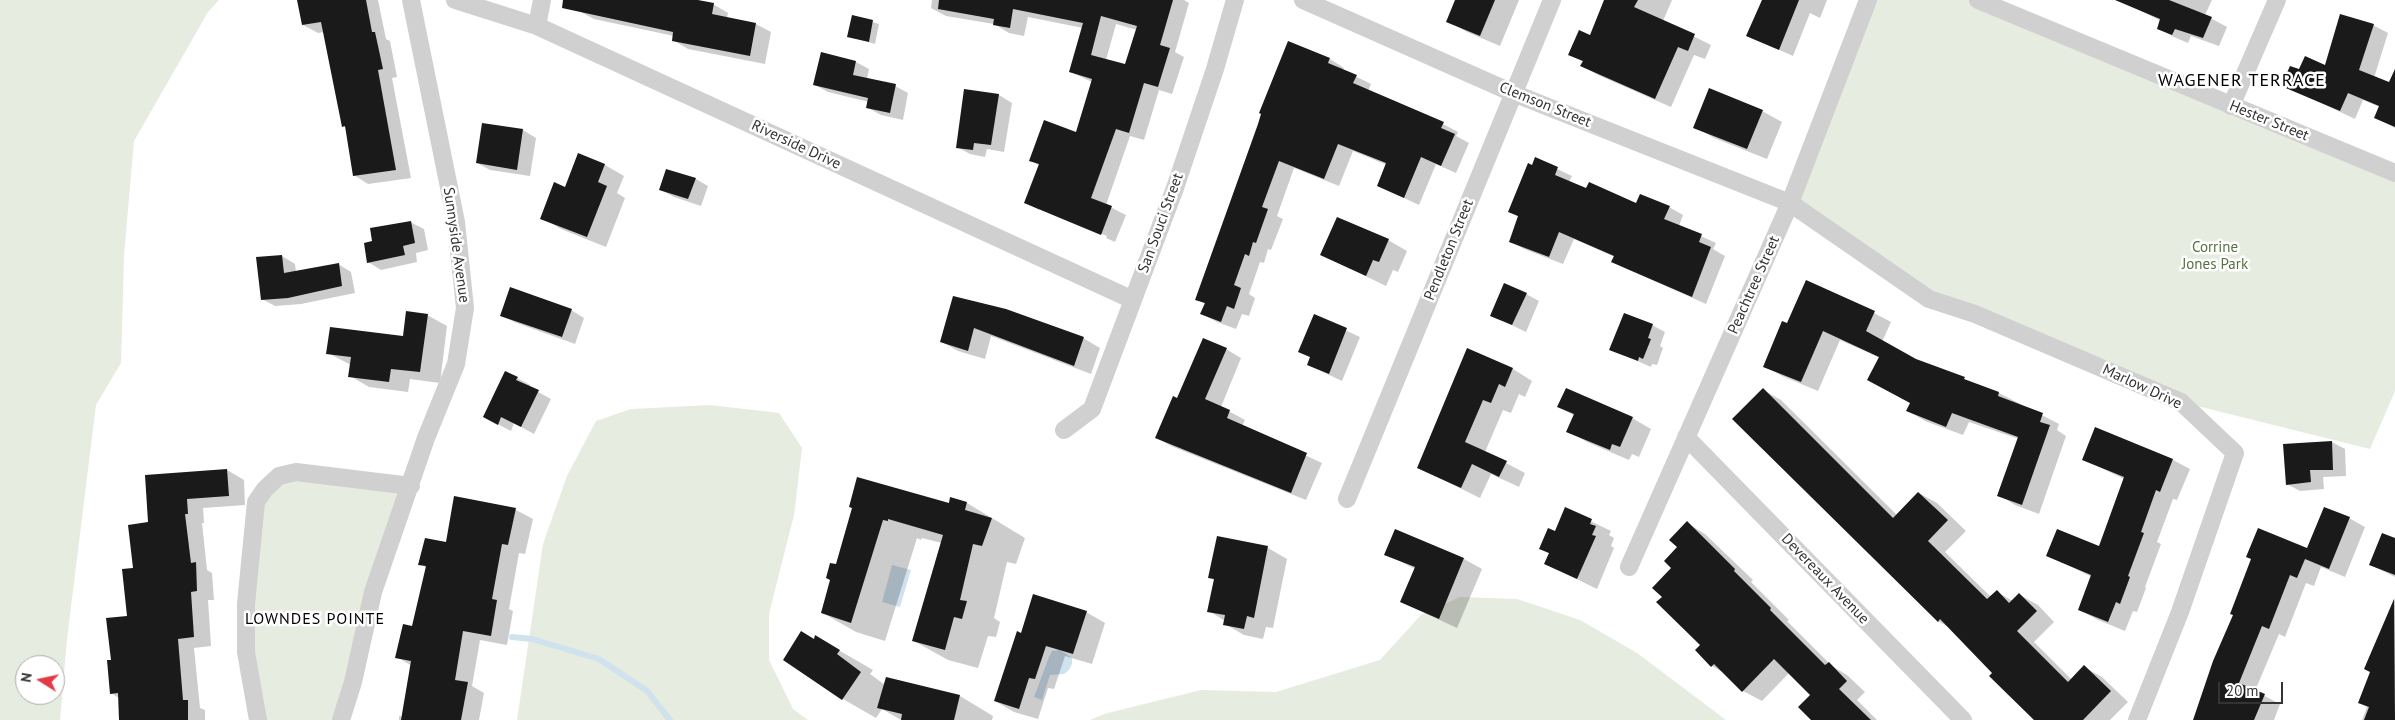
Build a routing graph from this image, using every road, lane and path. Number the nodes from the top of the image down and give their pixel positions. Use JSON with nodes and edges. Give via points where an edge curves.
{"nodes":[{"id":1,"x":411,"y":0,"type":"edge"},
{"id":2,"x":455,"y":0,"type":"edge"},
{"id":3,"x":542,"y":0,"type":"edge"},
{"id":4,"x":1235,"y":0,"type":"edge"},
{"id":5,"x":1303,"y":0,"type":"edge"},
{"id":6,"x":1552,"y":0,"type":"edge"},
{"id":7,"x":1868,"y":0,"type":"edge"},
{"id":8,"x":1978,"y":0,"type":"edge"},
{"id":9,"x":2277,"y":0,"type":"edge"},
{"id":10,"x":537,"y":26,"type":"junction"},
{"id":11,"x":1513,"y":93,"type":"junction"},
{"id":12,"x":2231,"y":106,"type":"junction"},
{"id":13,"x":2395,"y":173,"type":"edge"},
{"id":14,"x":1790,"y":203,"type":"junction"},
{"id":15,"x":1133,"y":300,"type":"junction"},
{"id":16,"x":1064,"y":430,"type":"dead end"},
{"id":17,"x":1686,"y":437,"type":"junction"},
{"id":18,"x":411,"y":486,"type":"junction"},
{"id":19,"x":1347,"y":500,"type":"dead end"},
{"id":20,"x":1628,"y":566,"type":"dead end"},
{"id":21,"x":258,"y":720,"type":"edge"},
{"id":22,"x":341,"y":720,"type":"edge"},
{"id":23,"x":1963,"y":720,"type":"edge"},
{"id":24,"x":2137,"y":720,"type":"edge"}],
"edges":[{"from":1,"to":18,"type":"street","name":"Sunnyside Avenue","via":[[456,222],[465,308],[456,364],[426,438]]},
{"from":2,"to":10,"type":"street","name":"Riverside Drive"},
{"from":3,"to":10,"type":"street"},
{"from":4,"to":15,"type":"street","name":"San Souci Street","via":[[1215,69]]},
{"from":5,"to":11,"type":"street","name":"Clemson Street"},
{"from":6,"to":11,"type":"street","name":"Pendleton Street"},
{"from":7,"to":14,"type":"street","name":"Peachtree Street"},
{"from":8,"to":12,"type":"street","name":"Hester Street"},
{"from":9,"to":12,"type":"street"},
{"from":10,"to":15,"type":"street","name":"Riverside Drive"},
{"from":11,"to":14,"type":"street","name":"Clemson Street"},
{"from":11,"to":19,"type":"street","name":"Pendleton Street"},
{"from":12,"to":13,"type":"street","name":"Hester Street"},
{"from":14,"to":17,"type":"street","name":"Peachtree Street"},
{"from":14,"to":24,"type":"street","name":"Marlow Drive","via":[[1929,299],[1975,314],[2181,402],[2235,454],[2180,612]]},
{"from":15,"to":16,"type":"street","name":"San Souci Street","via":[[1092,409]]},
{"from":17,"to":20,"type":"street","name":"Peachtree Street"},
{"from":17,"to":23,"type":"street","name":"Devereaux Avenue"},
{"from":18,"to":21,"type":"street","via":[[296,472],[279,476],[265,488],[256,502],[246,604],[246,652]]},
{"from":18,"to":22,"type":"street","name":"Sunnyside Avenue","via":[[373,592]]}]}
